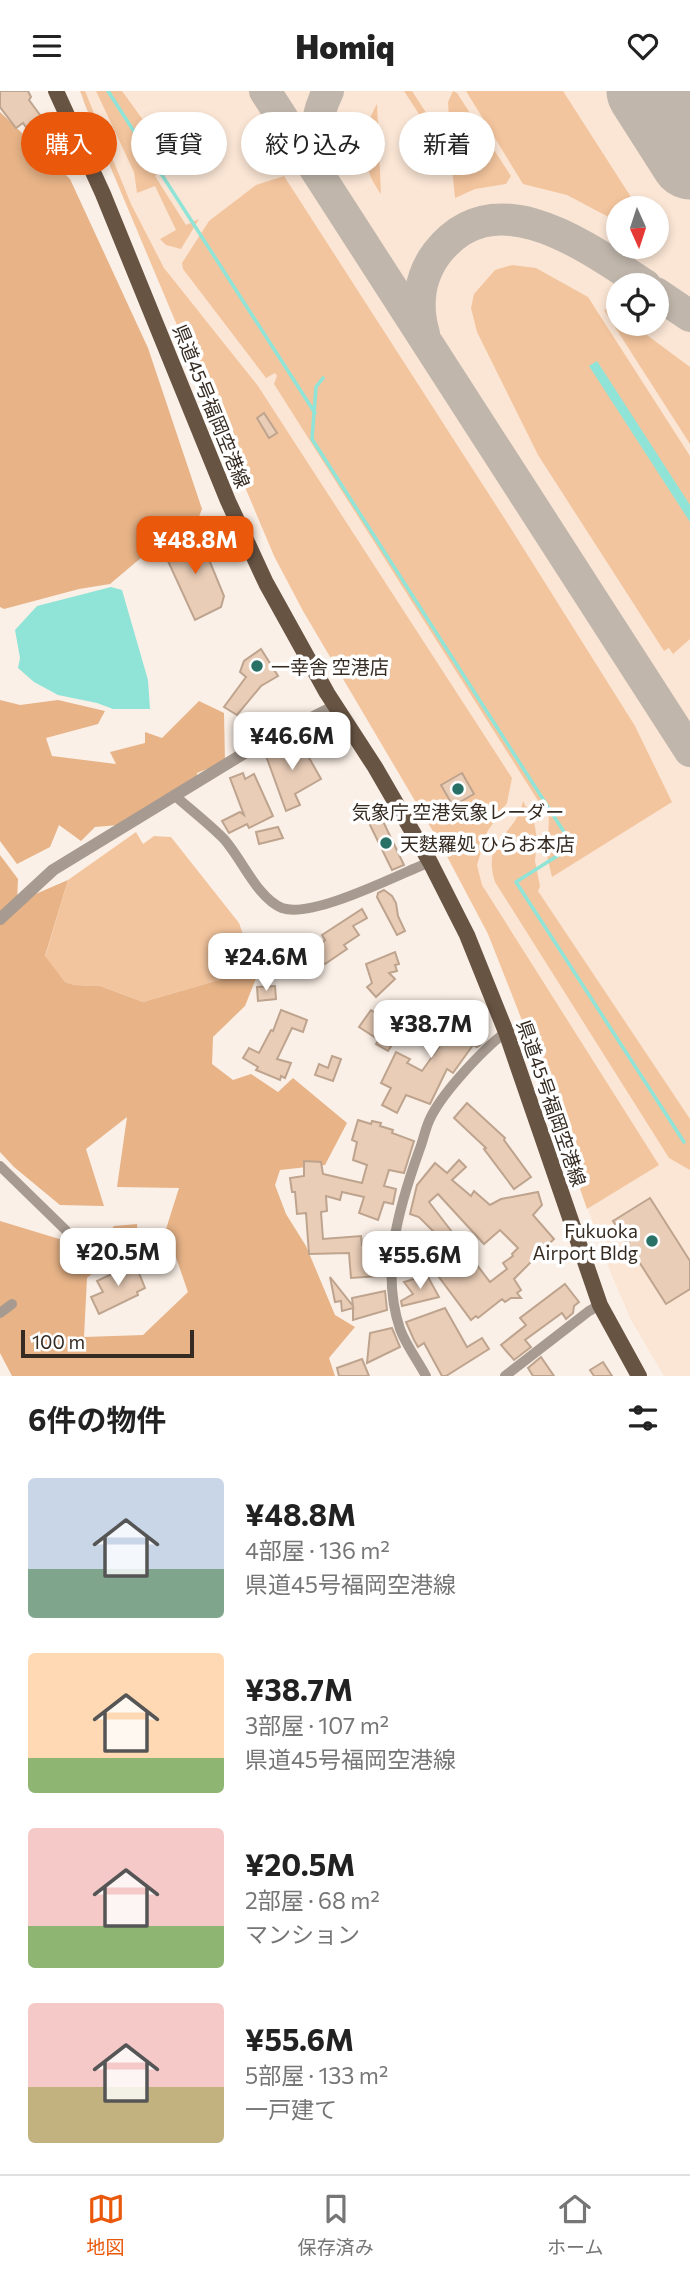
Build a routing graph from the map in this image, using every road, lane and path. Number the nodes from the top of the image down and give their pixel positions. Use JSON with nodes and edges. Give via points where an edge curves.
{"nodes":[{"id":1,"x":56,"y":91,"type":"edge"},
{"id":2,"x":335,"y":706,"type":"junction"},
{"id":3,"x":174,"y":795,"type":"junction"},
{"id":4,"x":430,"y":862,"type":"junction"},
{"id":5,"x":0,"y":919,"type":"edge"},
{"id":6,"x":506,"y":1032,"type":"junction"},
{"id":7,"x":0,"y":1166,"type":"edge"},
{"id":8,"x":81,"y":1245,"type":"dead end"},
{"id":9,"x":12,"y":1304,"type":"dead end"},
{"id":10,"x":600,"y":1305,"type":"junction"},
{"id":11,"x":0,"y":1313,"type":"edge"},
{"id":12,"x":426,"y":1376,"type":"edge"},
{"id":13,"x":505,"y":1376,"type":"edge"},
{"id":14,"x":639,"y":1376,"type":"edge"}],
"edges":[{"from":1,"to":2,"type":"main road","name":"県道45号福岡空港線","via":[[228,501],[273,596]]},
{"from":2,"to":3,"type":"street"},
{"from":2,"to":4,"type":"main road","name":"県道45号福岡空港線"},
{"from":3,"to":4,"type":"street","via":[[224,839],[266,896],[283,908],[312,908]]},
{"from":3,"to":5,"type":"street","via":[[53,870]]},
{"from":4,"to":6,"type":"main road","name":"県道45号福岡空港線","via":[[467,935]]},
{"from":6,"to":10,"type":"main road","name":"県道45号福岡空港線"},
{"from":6,"to":12,"type":"street","via":[[487,1046],[433,1113],[398,1217],[394,1301],[401,1330]]},
{"from":7,"to":8,"type":"street"},
{"from":9,"to":11,"type":"street"},
{"from":10,"to":13,"type":"street"},
{"from":10,"to":14,"type":"main road","name":"県道45号福岡空港線"}]}
